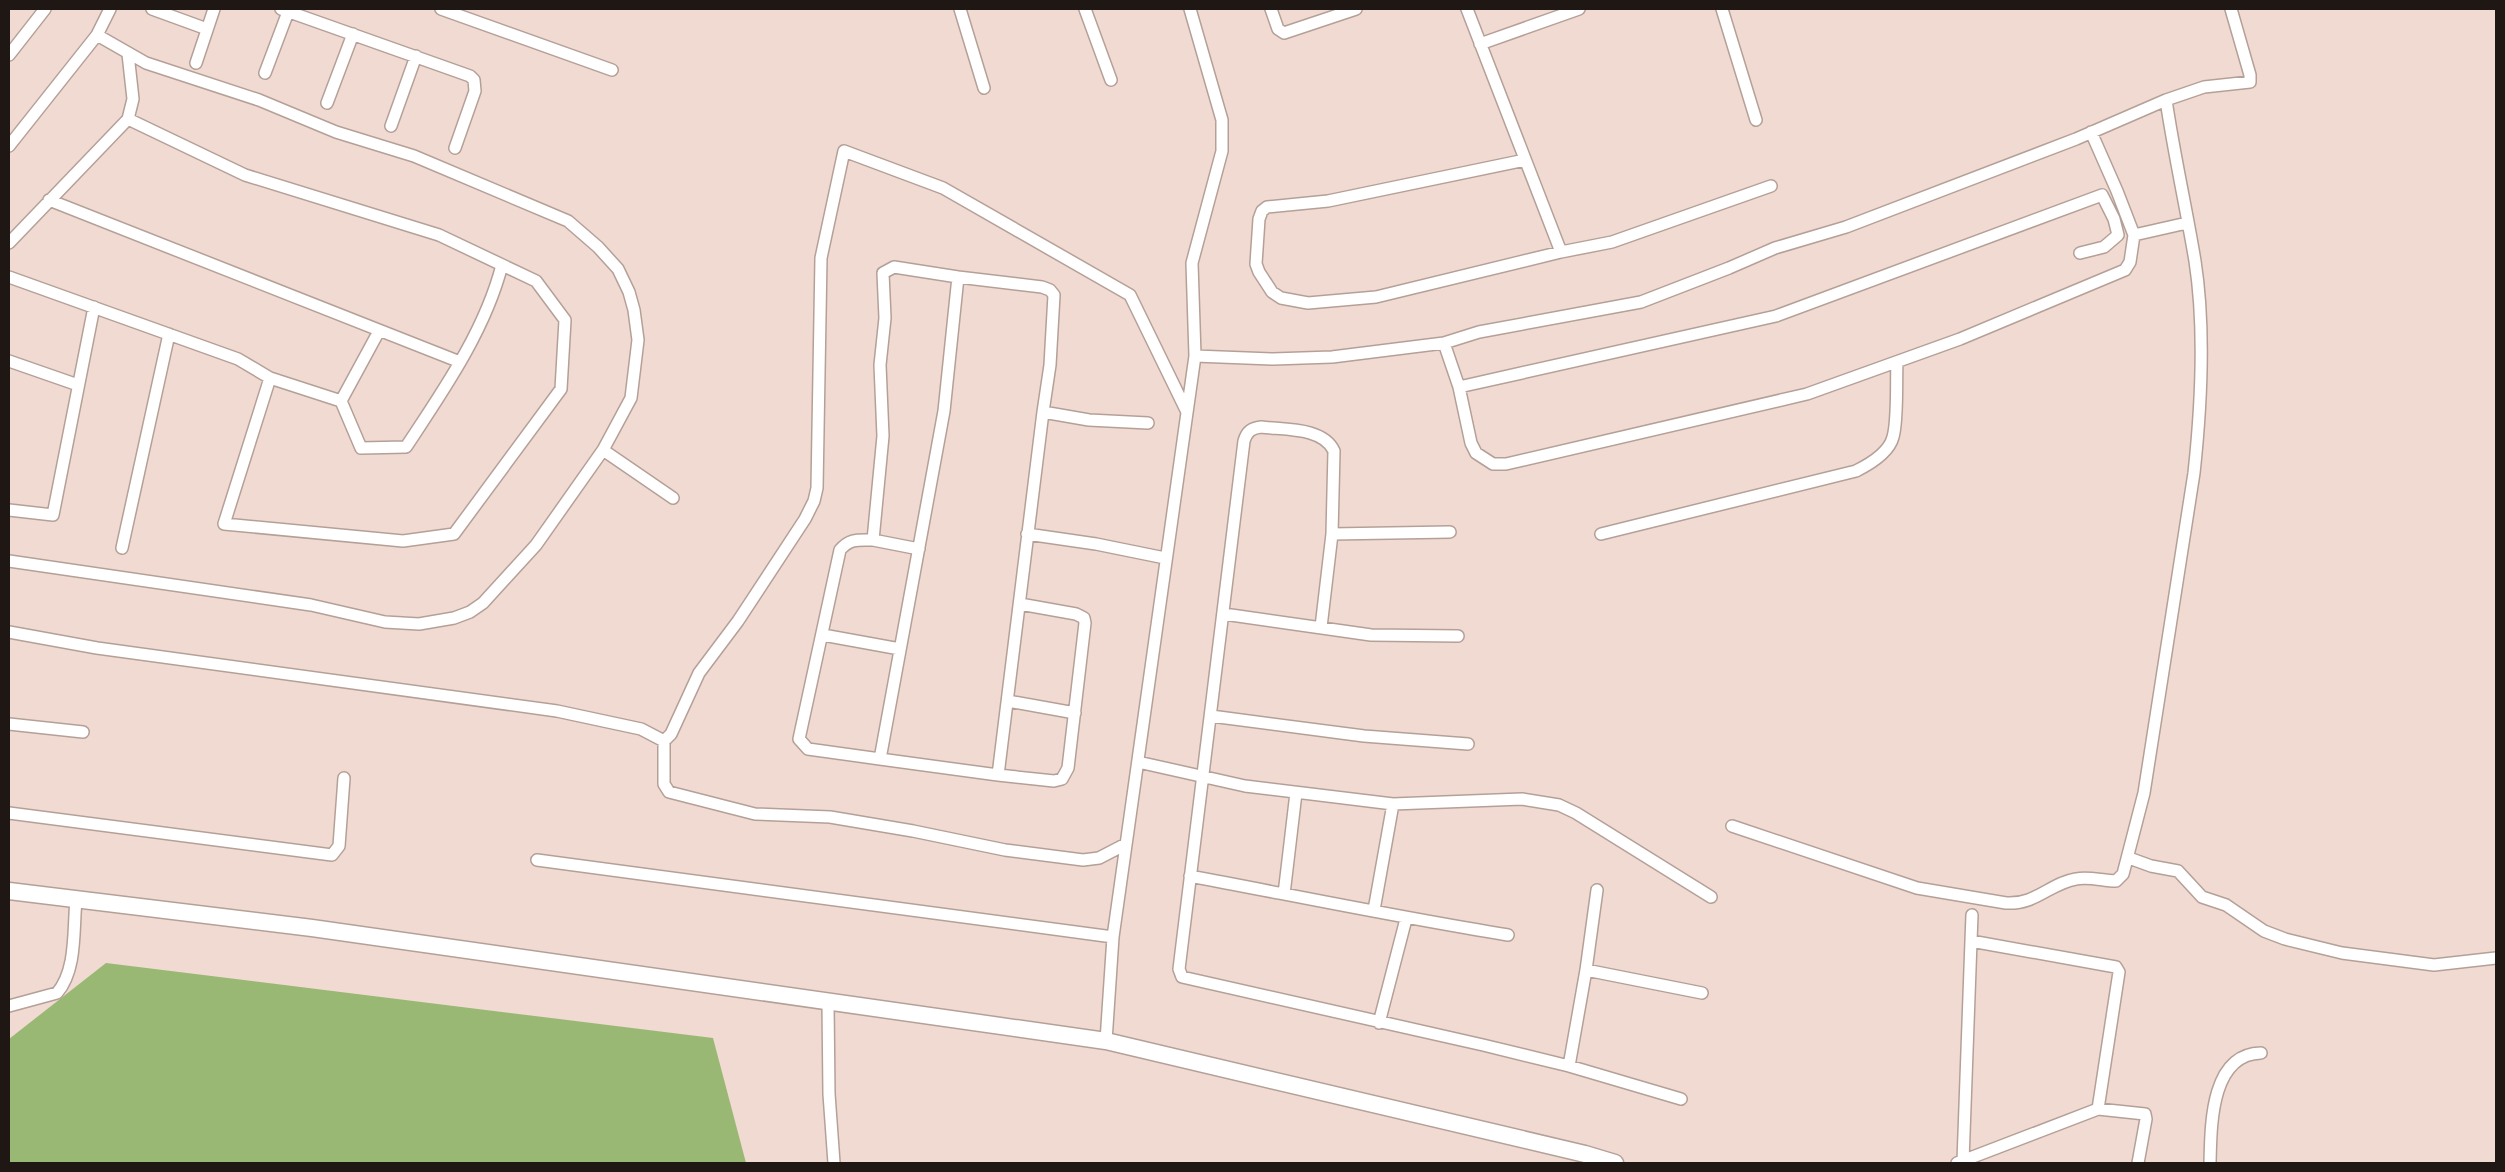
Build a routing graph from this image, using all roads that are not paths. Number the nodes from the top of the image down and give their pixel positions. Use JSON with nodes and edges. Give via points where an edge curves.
{"nodes":[{"id":1,"x":44,"y":9,"type":"edge"},
{"id":2,"x":110,"y":9,"type":"edge"},
{"id":3,"x":152,"y":9,"type":"edge"},
{"id":4,"x":214,"y":9,"type":"edge"},
{"id":5,"x":441,"y":9,"type":"edge"},
{"id":6,"x":960,"y":9,"type":"edge"},
{"id":7,"x":1085,"y":9,"type":"edge"},
{"id":8,"x":1190,"y":9,"type":"edge"},
{"id":9,"x":1271,"y":9,"type":"edge"},
{"id":10,"x":1356,"y":9,"type":"edge"},
{"id":11,"x":1467,"y":9,"type":"edge"},
{"id":12,"x":1578,"y":9,"type":"edge"},
{"id":13,"x":1722,"y":9,"type":"edge"},
{"id":14,"x":2230,"y":9,"type":"edge"},
{"id":15,"x":284,"y":10,"type":"edge"},
{"id":16,"x":207,"y":29,"type":"junction"},
{"id":17,"x":353,"y":34,"type":"junction"},
{"id":18,"x":97,"y":35,"type":"junction"},
{"id":19,"x":1480,"y":44,"type":"junction"},
{"id":20,"x":128,"y":54,"type":"junction"},
{"id":21,"x":9,"y":55,"type":"edge"},
{"id":22,"x":416,"y":56,"type":"junction"},
{"id":23,"x":196,"y":63,"type":"dead end"},
{"id":24,"x":612,"y":70,"type":"dead end"},
{"id":25,"x":264,"y":73,"type":"dead end"},
{"id":26,"x":1111,"y":80,"type":"dead end"},
{"id":27,"x":984,"y":88,"type":"dead end"},
{"id":28,"x":2166,"y":100,"type":"junction"},
{"id":29,"x":327,"y":103,"type":"dead end"},
{"id":30,"x":128,"y":119,"type":"junction"},
{"id":31,"x":1756,"y":120,"type":"dead end"},
{"id":32,"x":391,"y":126,"type":"dead end"},
{"id":33,"x":2091,"y":132,"type":"junction"},
{"id":34,"x":9,"y":146,"type":"edge"},
{"id":35,"x":455,"y":148,"type":"dead end"},
{"id":36,"x":1525,"y":160,"type":"junction"},
{"id":37,"x":1771,"y":186,"type":"dead end"},
{"id":38,"x":49,"y":200,"type":"junction"},
{"id":39,"x":2187,"y":223,"type":"junction"},
{"id":40,"x":2134,"y":235,"type":"junction"},
{"id":41,"x":9,"y":243,"type":"edge"},
{"id":42,"x":1561,"y":252,"type":"junction"},
{"id":43,"x":2080,"y":252,"type":"dead end"},
{"id":44,"x":502,"y":265,"type":"junction"},
{"id":45,"x":9,"y":277,"type":"edge"},
{"id":46,"x":958,"y":277,"type":"junction"},
{"id":47,"x":94,"y":307,"type":"junction"},
{"id":48,"x":380,"y":330,"type":"junction"},
{"id":49,"x":169,"y":334,"type":"junction"},
{"id":50,"x":1444,"y":343,"type":"junction"},
{"id":51,"x":1195,"y":356,"type":"junction"},
{"id":52,"x":9,"y":361,"type":"edge"},
{"id":53,"x":460,"y":362,"type":"junction"},
{"id":54,"x":1897,"y":362,"type":"junction"},
{"id":55,"x":270,"y":378,"type":"junction"},
{"id":56,"x":78,"y":385,"type":"junction"},
{"id":57,"x":1459,"y":387,"type":"junction"},
{"id":58,"x":341,"y":401,"type":"junction"},
{"id":59,"x":1043,"y":412,"type":"junction"},
{"id":60,"x":1187,"y":412,"type":"junction"},
{"id":61,"x":1148,"y":423,"type":"dead end"},
{"id":62,"x":603,"y":450,"type":"junction"},
{"id":63,"x":673,"y":498,"type":"dead end"},
{"id":64,"x":9,"y":510,"type":"edge"},
{"id":65,"x":1450,"y":532,"type":"dead end"},
{"id":66,"x":1027,"y":534,"type":"junction"},
{"id":67,"x":1332,"y":534,"type":"junction"},
{"id":68,"x":1601,"y":534,"type":"dead end"},
{"id":69,"x":873,"y":540,"type":"junction"},
{"id":70,"x":122,"y":548,"type":"dead end"},
{"id":71,"x":919,"y":550,"type":"junction"},
{"id":72,"x":1165,"y":558,"type":"junction"},
{"id":73,"x":9,"y":561,"type":"edge"},
{"id":74,"x":1020,"y":604,"type":"junction"},
{"id":75,"x":1224,"y":614,"type":"junction"},
{"id":76,"x":1321,"y":628,"type":"junction"},
{"id":77,"x":9,"y":632,"type":"edge"},
{"id":78,"x":823,"y":635,"type":"junction"},
{"id":79,"x":1458,"y":636,"type":"dead end"},
{"id":80,"x":900,"y":649,"type":"junction"},
{"id":81,"x":1008,"y":701,"type":"junction"},
{"id":82,"x":1075,"y":713,"type":"junction"},
{"id":83,"x":1211,"y":716,"type":"junction"},
{"id":84,"x":9,"y":724,"type":"edge"},
{"id":85,"x":83,"y":732,"type":"dead end"},
{"id":86,"x":664,"y":741,"type":"junction"},
{"id":87,"x":1468,"y":744,"type":"dead end"},
{"id":88,"x":880,"y":759,"type":"junction"},
{"id":89,"x":1138,"y":762,"type":"junction"},
{"id":90,"x":998,"y":775,"type":"junction"},
{"id":91,"x":344,"y":778,"type":"dead end"},
{"id":92,"x":1202,"y":778,"type":"junction"},
{"id":93,"x":1296,"y":794,"type":"junction"},
{"id":94,"x":1393,"y":804,"type":"junction"},
{"id":95,"x":9,"y":813,"type":"edge"},
{"id":96,"x":1732,"y":826,"type":"dead end"},
{"id":97,"x":1126,"y":844,"type":"junction"},
{"id":98,"x":2128,"y":858,"type":"junction"},
{"id":99,"x":537,"y":860,"type":"dead end"},
{"id":100,"x":1190,"y":876,"type":"junction"},
{"id":101,"x":1597,"y":890,"type":"dead end"},
{"id":102,"x":9,"y":891,"type":"edge"},
{"id":103,"x":1284,"y":894,"type":"junction"},
{"id":104,"x":1711,"y":897,"type":"dead end"},
{"id":105,"x":76,"y":900,"type":"junction"},
{"id":106,"x":1374,"y":910,"type":"junction"},
{"id":107,"x":1972,"y":915,"type":"dead end"},
{"id":108,"x":1406,"y":918,"type":"junction"},
{"id":109,"x":1508,"y":935,"type":"dead end"},
{"id":110,"x":1113,"y":937,"type":"junction"},
{"id":111,"x":1971,"y":942,"type":"junction"},
{"id":112,"x":2496,"y":958,"type":"edge"},
{"id":113,"x":1586,"y":970,"type":"junction"},
{"id":114,"x":1702,"y":993,"type":"dead end"},
{"id":115,"x":828,"y":1002,"type":"junction"},
{"id":116,"x":9,"y":1006,"type":"edge"},
{"id":117,"x":1379,"y":1023,"type":"junction"},
{"id":118,"x":1106,"y":1041,"type":"junction"},
{"id":119,"x":2261,"y":1054,"type":"dead end"},
{"id":120,"x":1569,"y":1066,"type":"junction"},
{"id":121,"x":1681,"y":1099,"type":"dead end"},
{"id":122,"x":2098,"y":1109,"type":"junction"},
{"id":123,"x":1960,"y":1162,"type":"edge"},
{"id":124,"x":834,"y":1163,"type":"edge"},
{"id":125,"x":1615,"y":1163,"type":"edge"},
{"id":126,"x":2138,"y":1163,"type":"edge"},
{"id":127,"x":2210,"y":1163,"type":"edge"}],
"edges":[{"from":1,"to":21,"type":"street"},
{"from":2,"to":18,"type":"street"},
{"from":3,"to":16,"type":"street"},
{"from":4,"to":16,"type":"street"},
{"from":5,"to":24,"type":"street"},
{"from":6,"to":27,"type":"street"},
{"from":7,"to":26,"type":"street"},
{"from":8,"to":51,"type":"street","via":[[1222,120],[1222,147],[1192,263]]},
{"from":9,"to":10,"type":"street","via":[[1278,29],[1284,33]]},
{"from":11,"to":19,"type":"street"},
{"from":12,"to":19,"type":"street"},
{"from":13,"to":31,"type":"street"},
{"from":14,"to":28,"type":"street","via":[[2250,82],[2204,87]]},
{"from":15,"to":17,"type":"street"},
{"from":15,"to":25,"type":"street"},
{"from":16,"to":23,"type":"street"},
{"from":17,"to":22,"type":"street"},
{"from":17,"to":29,"type":"street"},
{"from":18,"to":20,"type":"street"},
{"from":18,"to":34,"type":"street"},
{"from":19,"to":36,"type":"street"},
{"from":20,"to":30,"type":"street","via":[[134,99]]},
{"from":20,"to":62,"type":"street","via":[[146,63],[259,100],[336,132],[424,161],[568,222],[598,247],[618,269],[629,292],[638,340],[631,398]]},
{"from":22,"to":32,"type":"street"},
{"from":22,"to":35,"type":"street","via":[[474,80],[475,91]]},
{"from":28,"to":33,"type":"street"},
{"from":28,"to":39,"type":"street"},
{"from":30,"to":38,"type":"street"},
{"from":30,"to":44,"type":"street","via":[[245,176],[439,235]]},
{"from":33,"to":40,"type":"street"},
{"from":33,"to":50,"type":"street","via":[[1846,227],[1775,248],[1641,302],[1479,332]]},
{"from":36,"to":42,"type":"street"},
{"from":36,"to":42,"type":"street","via":[[1328,201],[1267,207],[1259,219],[1256,264],[1259,272],[1272,292],[1281,298],[1308,303],[1376,298]]},
{"from":37,"to":42,"type":"street","via":[[1623,239]]},
{"from":38,"to":41,"type":"street"},
{"from":38,"to":48,"type":"street"},
{"from":39,"to":40,"type":"street"},
{"from":39,"to":98,"type":"street","via":[[2195,262],[2200,345],[2196,452],[2144,793]]},
{"from":40,"to":54,"type":"street","via":[[2130,262],[2125,270]]},
{"from":43,"to":57,"type":"street","via":[[2104,247],[2118,235],[2102,195],[1776,316]]},
{"from":44,"to":53,"type":"street","via":[[495,291]]},
{"from":44,"to":55,"type":"street","via":[[536,281],[565,320],[561,389],[454,534],[403,541],[224,524]]},
{"from":45,"to":47,"type":"street"},
{"from":46,"to":59,"type":"street","via":[[1042,287],[1054,295],[1050,365]]},
{"from":46,"to":69,"type":"street","via":[[894,267],[883,273],[885,318],[880,365],[883,436]]},
{"from":46,"to":71,"type":"street","via":[[944,411]]},
{"from":47,"to":49,"type":"street"},
{"from":47,"to":56,"type":"street"},
{"from":48,"to":53,"type":"street"},
{"from":48,"to":58,"type":"street"},
{"from":49,"to":55,"type":"street","via":[[238,359]]},
{"from":49,"to":70,"type":"street"},
{"from":50,"to":51,"type":"street","via":[[1332,357]]},
{"from":50,"to":57,"type":"street"},
{"from":51,"to":60,"type":"street"},
{"from":52,"to":56,"type":"street"},
{"from":53,"to":58,"type":"street","via":[[406,448],[361,448]]},
{"from":54,"to":57,"type":"street","via":[[1771,404],[1506,464],[1493,464],[1476,453]]},
{"from":54,"to":68,"type":"street","via":[[1893,438],[1884,453],[1870,464],[1856,471]]},
{"from":55,"to":58,"type":"street"},
{"from":56,"to":64,"type":"street","via":[[53,515]]},
{"from":59,"to":61,"type":"street","via":[[1089,420]]},
{"from":59,"to":66,"type":"street"},
{"from":60,"to":72,"type":"street"},
{"from":60,"to":86,"type":"street","via":[[1130,295],[943,188],[844,151],[821,258],[817,488],[814,501],[738,620],[699,673],[671,734]]},
{"from":62,"to":63,"type":"street"},
{"from":62,"to":73,"type":"street","via":[[536,546],[483,603],[470,612],[437,622],[385,622],[311,605]]},
{"from":65,"to":67,"type":"street"},
{"from":66,"to":72,"type":"street"},
{"from":66,"to":74,"type":"street"},
{"from":67,"to":75,"type":"street","via":[[1335,458],[1331,444],[1319,435],[1261,426],[1253,428],[1244,441]]},
{"from":67,"to":76,"type":"street"},
{"from":69,"to":71,"type":"street"},
{"from":69,"to":78,"type":"street","via":[[853,540],[840,550]]},
{"from":71,"to":80,"type":"street"},
{"from":72,"to":89,"type":"street"},
{"from":74,"to":81,"type":"street"},
{"from":74,"to":82,"type":"street","via":[[1084,618]]},
{"from":75,"to":76,"type":"street"},
{"from":75,"to":83,"type":"street"},
{"from":76,"to":79,"type":"street","via":[[1384,636]]},
{"from":77,"to":86,"type":"street","via":[[97,648],[557,711],[641,729]]},
{"from":78,"to":80,"type":"street"},
{"from":78,"to":88,"type":"street","via":[[799,739],[808,749]]},
{"from":80,"to":88,"type":"street"},
{"from":81,"to":82,"type":"street"},
{"from":81,"to":90,"type":"street"},
{"from":82,"to":90,"type":"street","via":[[1068,768],[1062,779]]},
{"from":83,"to":87,"type":"street","via":[[1364,736]]},
{"from":83,"to":92,"type":"street"},
{"from":84,"to":85,"type":"street"},
{"from":86,"to":97,"type":"street","via":[[664,784],[669,792],[755,814],[830,818],[1005,850],[1083,860],[1099,858]]},
{"from":88,"to":90,"type":"street"},
{"from":89,"to":92,"type":"street"},
{"from":89,"to":97,"type":"street"},
{"from":91,"to":95,"type":"street","via":[[339,846],[332,855]]},
{"from":92,"to":93,"type":"street"},
{"from":92,"to":100,"type":"street"},
{"from":93,"to":94,"type":"street"},
{"from":93,"to":103,"type":"street"},
{"from":94,"to":104,"type":"street","via":[[1522,799],[1559,805]]},
{"from":94,"to":106,"type":"street"},
{"from":96,"to":98,"type":"street","via":[[1917,888],[2017,903],[2034,899],[2077,878],[2116,881],[2123,874]]},
{"from":97,"to":110,"type":"street"},
{"from":98,"to":112,"type":"street","via":[[2178,870],[2202,897],[2226,904],[2264,930],[2285,939],[2342,953],[2434,965]]},
{"from":99,"to":110,"type":"street"},
{"from":100,"to":103,"type":"street"},
{"from":100,"to":117,"type":"street","via":[[1179,969],[1182,977]]},
{"from":101,"to":113,"type":"street"},
{"from":102,"to":105,"type":"main road"},
{"from":103,"to":106,"type":"street"},
{"from":105,"to":115,"type":"main road","via":[[312,928]]},
{"from":105,"to":116,"type":"street","via":[[69,974],[63,987],[57,993]]},
{"from":106,"to":108,"type":"street"},
{"from":107,"to":111,"type":"street"},
{"from":108,"to":109,"type":"street"},
{"from":108,"to":117,"type":"street"},
{"from":110,"to":118,"type":"street"},
{"from":111,"to":122,"type":"street","via":[[2116,966],[2119,972]]},
{"from":111,"to":123,"type":"street"},
{"from":113,"to":114,"type":"street"},
{"from":113,"to":120,"type":"street"},
{"from":115,"to":118,"type":"main road"},
{"from":115,"to":124,"type":"street"},
{"from":117,"to":120,"type":"street"},
{"from":118,"to":125,"type":"main road"},
{"from":119,"to":127,"type":"street","via":[[2242,1057],[2229,1068],[2218,1089],[2211,1117]]},
{"from":120,"to":121,"type":"street"},
{"from":122,"to":123,"type":"street"},
{"from":122,"to":126,"type":"street","via":[[2145,1114]]}]}
